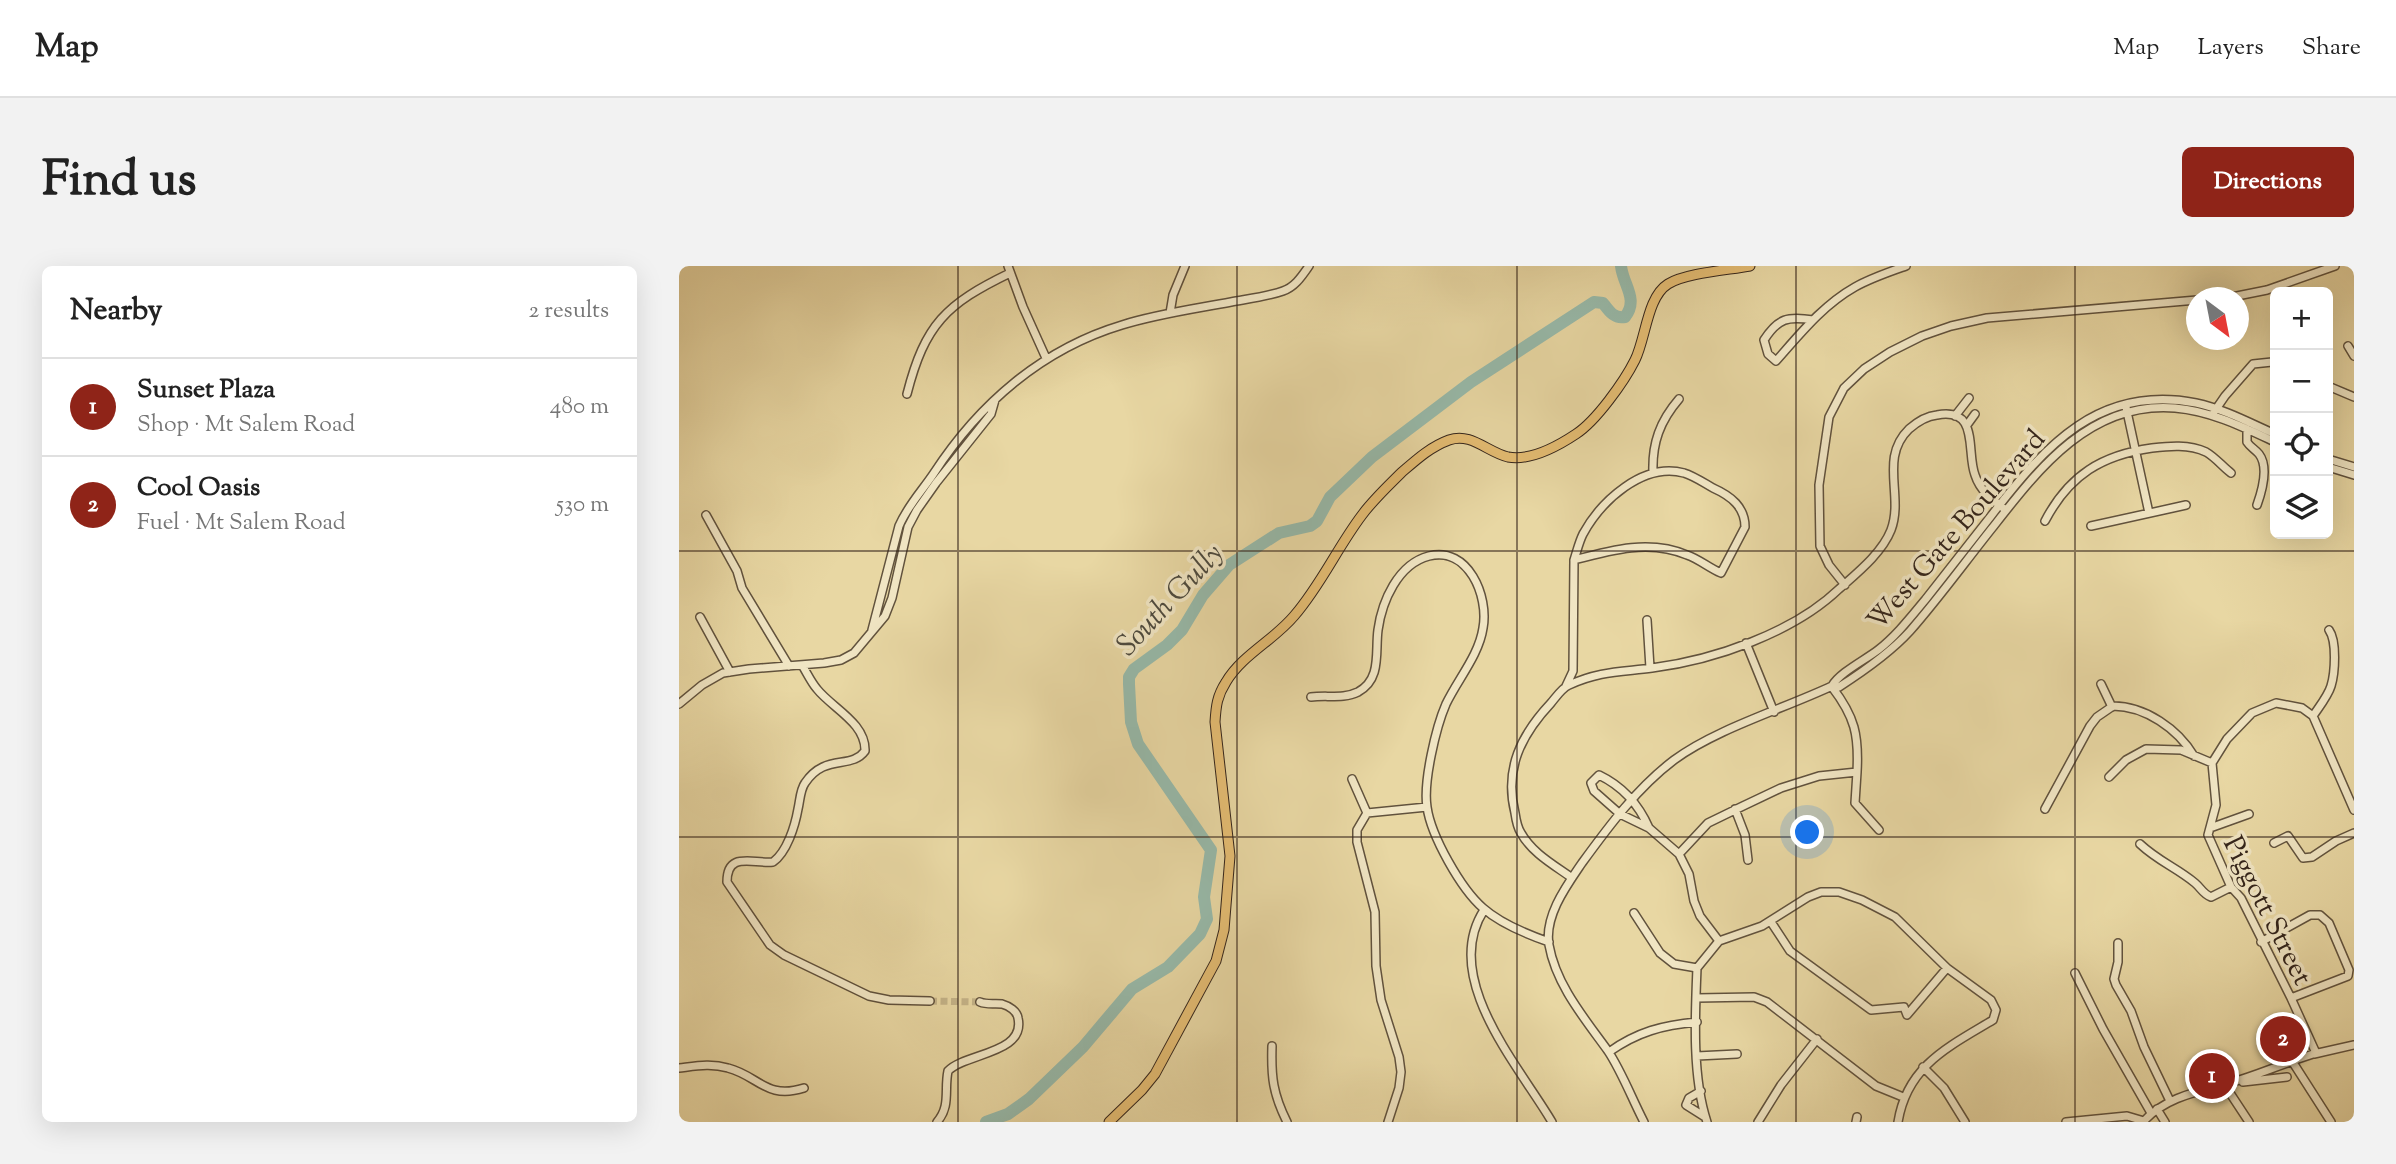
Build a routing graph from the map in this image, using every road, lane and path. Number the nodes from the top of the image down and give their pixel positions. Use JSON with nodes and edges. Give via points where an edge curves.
{"nodes":[{"id":1,"x":1185,"y":266,"type":"edge"},
{"id":2,"x":1309,"y":266,"type":"edge"},
{"id":3,"x":1750,"y":266,"type":"edge"},
{"id":4,"x":1906,"y":266,"type":"edge"},
{"id":5,"x":2335,"y":266,"type":"edge"},
{"id":6,"x":1009,"y":269,"type":"edge"},
{"id":7,"x":2249,"y":294,"type":"edge"},
{"id":8,"x":2186,"y":301,"type":"edge"},
{"id":9,"x":1170,"y":313,"type":"junction"},
{"id":10,"x":1813,"y":320,"type":"junction"},
{"id":11,"x":2348,"y":346,"type":"dead end"},
{"id":12,"x":2354,"y":356,"type":"edge"},
{"id":13,"x":1046,"y":358,"type":"junction"},
{"id":14,"x":2270,"y":362,"type":"edge"},
{"id":15,"x":2333,"y":388,"type":"edge"},
{"id":16,"x":907,"y":394,"type":"dead end"},
{"id":17,"x":2354,"y":397,"type":"edge"},
{"id":18,"x":1969,"y":398,"type":"dead end"},
{"id":19,"x":1679,"y":399,"type":"dead end"},
{"id":20,"x":2126,"y":408,"type":"junction"},
{"id":21,"x":2214,"y":412,"type":"junction"},
{"id":22,"x":1975,"y":414,"type":"dead end"},
{"id":23,"x":1955,"y":416,"type":"junction"},
{"id":24,"x":1967,"y":425,"type":"junction"},
{"id":25,"x":2247,"y":429,"type":"junction"},
{"id":26,"x":2270,"y":432,"type":"edge"},
{"id":27,"x":2270,"y":440,"type":"edge"},
{"id":28,"x":2134,"y":450,"type":"junction"},
{"id":29,"x":2333,"y":461,"type":"edge"},
{"id":30,"x":2354,"y":467,"type":"edge"},
{"id":31,"x":2333,"y":469,"type":"edge"},
{"id":32,"x":1653,"y":472,"type":"junction"},
{"id":33,"x":2231,"y":473,"type":"dead end"},
{"id":34,"x":2354,"y":475,"type":"edge"},
{"id":35,"x":2186,"y":505,"type":"dead end"},
{"id":36,"x":2257,"y":505,"type":"dead end"},
{"id":37,"x":2003,"y":507,"type":"junction"},
{"id":38,"x":2149,"y":513,"type":"junction"},
{"id":39,"x":706,"y":515,"type":"dead end"},
{"id":40,"x":2045,"y":521,"type":"dead end"},
{"id":41,"x":2091,"y":526,"type":"dead end"},
{"id":42,"x":1574,"y":560,"type":"junction"},
{"id":43,"x":1845,"y":584,"type":"junction"},
{"id":44,"x":700,"y":617,"type":"dead end"},
{"id":45,"x":1647,"y":620,"type":"dead end"},
{"id":46,"x":2329,"y":630,"type":"dead end"},
{"id":47,"x":1746,"y":643,"type":"junction"},
{"id":48,"x":802,"y":665,"type":"junction"},
{"id":49,"x":789,"y":666,"type":"junction"},
{"id":50,"x":1650,"y":668,"type":"junction"},
{"id":51,"x":730,"y":672,"type":"junction"},
{"id":52,"x":2101,"y":684,"type":"dead end"},
{"id":53,"x":1566,"y":686,"type":"junction"},
{"id":54,"x":1832,"y":686,"type":"junction"},
{"id":55,"x":1311,"y":697,"type":"dead end"},
{"id":56,"x":679,"y":704,"type":"edge"},
{"id":57,"x":2112,"y":707,"type":"junction"},
{"id":58,"x":1774,"y":712,"type":"junction"},
{"id":59,"x":2313,"y":716,"type":"junction"},
{"id":60,"x":2194,"y":756,"type":"junction"},
{"id":61,"x":2212,"y":763,"type":"junction"},
{"id":62,"x":1857,"y":772,"type":"junction"},
{"id":63,"x":2109,"y":777,"type":"dead end"},
{"id":64,"x":1352,"y":779,"type":"dead end"},
{"id":65,"x":1632,"y":800,"type":"junction"},
{"id":66,"x":1427,"y":807,"type":"junction"},
{"id":67,"x":1735,"y":809,"type":"junction"},
{"id":68,"x":2045,"y":809,"type":"dead end"},
{"id":69,"x":2354,"y":810,"type":"edge"},
{"id":70,"x":1367,"y":813,"type":"junction"},
{"id":71,"x":1620,"y":814,"type":"junction"},
{"id":72,"x":2249,"y":814,"type":"dead end"},
{"id":73,"x":1649,"y":828,"type":"junction"},
{"id":74,"x":2210,"y":828,"type":"junction"},
{"id":75,"x":1879,"y":830,"type":"dead end"},
{"id":76,"x":2354,"y":833,"type":"edge"},
{"id":77,"x":2274,"y":843,"type":"dead end"},
{"id":78,"x":2140,"y":844,"type":"dead end"},
{"id":79,"x":1679,"y":854,"type":"junction"},
{"id":80,"x":1748,"y":860,"type":"dead end"},
{"id":81,"x":1572,"y":878,"type":"junction"},
{"id":82,"x":2231,"y":887,"type":"junction"},
{"id":83,"x":1484,"y":910,"type":"junction"},
{"id":84,"x":1634,"y":913,"type":"dead end"},
{"id":85,"x":1771,"y":922,"type":"junction"},
{"id":86,"x":1719,"y":941,"type":"junction"},
{"id":87,"x":1549,"y":942,"type":"junction"},
{"id":88,"x":2261,"y":942,"type":"junction"},
{"id":89,"x":2118,"y":943,"type":"dead end"},
{"id":90,"x":1697,"y":968,"type":"junction"},
{"id":91,"x":1947,"y":968,"type":"junction"},
{"id":92,"x":2075,"y":974,"type":"dead end"},
{"id":93,"x":1697,"y":998,"type":"junction"},
{"id":94,"x":2291,"y":998,"type":"junction"},
{"id":95,"x":930,"y":1001,"type":"tunnel mouth"},
{"id":96,"x":980,"y":1002,"type":"tunnel mouth"},
{"id":97,"x":1697,"y":1022,"type":"junction"},
{"id":98,"x":1817,"y":1039,"type":"junction"},
{"id":99,"x":2354,"y":1045,"type":"edge"},
{"id":100,"x":1272,"y":1046,"type":"dead end"},
{"id":101,"x":1609,"y":1052,"type":"junction"},
{"id":102,"x":1737,"y":1054,"type":"dead end"},
{"id":103,"x":1697,"y":1056,"type":"junction"},
{"id":104,"x":2292,"y":1061,"type":"junction"},
{"id":105,"x":1923,"y":1067,"type":"junction"},
{"id":106,"x":679,"y":1068,"type":"edge"},
{"id":107,"x":2287,"y":1077,"type":"dead end"},
{"id":108,"x":2224,"y":1084,"type":"junction"},
{"id":109,"x":804,"y":1088,"type":"dead end"},
{"id":110,"x":1701,"y":1091,"type":"junction"},
{"id":111,"x":1903,"y":1097,"type":"junction"},
{"id":112,"x":2170,"y":1101,"type":"junction"},
{"id":113,"x":2154,"y":1111,"type":"junction"},
{"id":114,"x":1707,"y":1120,"type":"edge"},
{"id":115,"x":2143,"y":1121,"type":"edge"},
{"id":116,"x":937,"y":1122,"type":"edge"},
{"id":117,"x":1109,"y":1122,"type":"edge"},
{"id":118,"x":1287,"y":1122,"type":"edge"},
{"id":119,"x":1388,"y":1122,"type":"edge"},
{"id":120,"x":1552,"y":1122,"type":"edge"},
{"id":121,"x":1644,"y":1122,"type":"edge"},
{"id":122,"x":1758,"y":1122,"type":"edge"},
{"id":123,"x":1898,"y":1122,"type":"edge"},
{"id":124,"x":1965,"y":1122,"type":"edge"},
{"id":125,"x":2066,"y":1122,"type":"edge"},
{"id":126,"x":2165,"y":1122,"type":"edge"},
{"id":127,"x":2249,"y":1122,"type":"edge"},
{"id":128,"x":2331,"y":1122,"type":"edge"}],
"edges":[{"from":1,"to":9,"type":"street"},
{"from":2,"to":9,"type":"street","via":[[1283,291]]},
{"from":3,"to":117,"type":"main road","via":[[1665,285],[1654,300],[1635,361],[1595,418],[1558,445],[1510,457],[1460,438],[1422,455],[1363,513],[1292,619],[1227,680],[1216,700],[1215,722],[1230,856],[1224,930],[1216,961],[1154,1074]]},
{"from":4,"to":10,"type":"street","via":[[1856,287]]},
{"from":5,"to":7,"type":"street"},
{"from":6,"to":13,"type":"street"},
{"from":6,"to":16,"type":"street","via":[[951,306],[933,327],[916,360]]},
{"from":8,"to":43,"type":"street","via":[[1987,318],[1922,336],[1864,369],[1844,388],[1829,418],[1819,485],[1820,546]]},
{"from":9,"to":13,"type":"street","via":[[1095,334]]},
{"from":10,"to":10,"type":"street","via":[[1776,361],[1768,354],[1764,340],[1778,323],[1796,317]]},
{"from":11,"to":12,"type":"street"},
{"from":13,"to":48,"type":"street","via":[[995,399],[991,414],[917,510],[908,527],[885,616],[854,653],[841,660]]},
{"from":14,"to":21,"type":"street","via":[[2253,364]]},
{"from":15,"to":17,"type":"street"},
{"from":18,"to":23,"type":"street"},
{"from":19,"to":32,"type":"street","via":[[1655,441]]},
{"from":20,"to":21,"type":"street","name":"West Gate Boulevard"},
{"from":20,"to":28,"type":"street"},
{"from":20,"to":37,"type":"street","name":"West Gate Boulevard","via":[[2071,440]]},
{"from":21,"to":25,"type":"street","name":"West Gate Boulevard"},
{"from":21,"to":26,"type":"street","name":"West Gate Boulevard"},
{"from":22,"to":24,"type":"street"},
{"from":23,"to":24,"type":"street"},
{"from":23,"to":43,"type":"street","via":[[1935,415],[1916,422],[1903,435],[1894,452],[1892,528]]},
{"from":24,"to":37,"type":"street","via":[[1974,473],[1980,486]]},
{"from":25,"to":27,"type":"street","name":"West Gate Boulevard"},
{"from":25,"to":36,"type":"street","via":[[2247,442],[2263,461]]},
{"from":28,"to":33,"type":"street","via":[[2174,445],[2206,452]]},
{"from":28,"to":38,"type":"street"},
{"from":28,"to":40,"type":"street","via":[[2115,455],[2083,474],[2066,488]]},
{"from":29,"to":30,"type":"street"},
{"from":31,"to":34,"type":"street"},
{"from":32,"to":42,"type":"street","via":[[1629,483],[1606,503],[1583,534]]},
{"from":32,"to":42,"type":"street","via":[[1684,474],[1728,495],[1739,506],[1745,527],[1723,572],[1690,555],[1654,547],[1622,548]]},
{"from":35,"to":38,"type":"street"},
{"from":37,"to":54,"type":"street","name":"West Gate Boulevard","via":[[1908,633],[1842,685]]},
{"from":38,"to":41,"type":"street"},
{"from":39,"to":49,"type":"street","via":[[742,588]]},
{"from":42,"to":53,"type":"street","via":[[1573,671]]},
{"from":43,"to":47,"type":"street","via":[[1807,615]]},
{"from":44,"to":51,"type":"street"},
{"from":45,"to":50,"type":"street"},
{"from":46,"to":59,"type":"street","via":[[2334,638],[2330,689]]},
{"from":47,"to":50,"type":"street","via":[[1696,660]]},
{"from":47,"to":58,"type":"street"},
{"from":48,"to":49,"type":"street"},
{"from":48,"to":95,"type":"street","via":[[818,690],[858,731],[865,751],[854,759],[815,769],[803,786],[780,857],[773,862],[740,860],[727,870],[726,882],[770,945],[784,955],[869,996]]},
{"from":49,"to":51,"type":"street"},
{"from":50,"to":53,"type":"street","via":[[1599,674]]},
{"from":51,"to":56,"type":"street","via":[[702,685]]},
{"from":52,"to":57,"type":"street"},
{"from":53,"to":81,"type":"street","via":[[1522,742],[1510,794],[1519,831],[1531,848]]},
{"from":54,"to":58,"type":"street","name":"West Gate Boulevard"},
{"from":54,"to":62,"type":"street","via":[[1856,730]]},
{"from":55,"to":66,"type":"street","via":[[1347,696],[1367,686],[1378,663],[1378,630],[1387,595],[1399,576],[1431,555],[1450,555],[1467,568],[1484,607],[1483,629],[1436,731]]},
{"from":57,"to":60,"type":"street","via":[[2130,708],[2168,727]]},
{"from":57,"to":68,"type":"street","via":[[2090,726]]},
{"from":58,"to":65,"type":"street","name":"West Gate Boulevard","via":[[1714,736],[1675,760]]},
{"from":59,"to":61,"type":"street","via":[[2302,708],[2276,702],[2252,713]]},
{"from":59,"to":69,"type":"street"},
{"from":60,"to":61,"type":"street"},
{"from":60,"to":63,"type":"street","via":[[2181,750],[2146,749]]},
{"from":61,"to":74,"type":"street","name":"Piggott Street","via":[[2216,805]]},
{"from":62,"to":67,"type":"street","via":[[1819,776]]},
{"from":62,"to":75,"type":"street","via":[[1855,803]]},
{"from":64,"to":70,"type":"street"},
{"from":65,"to":71,"type":"street","name":"West Gate Boulevard"},
{"from":65,"to":71,"type":"street","via":[[1606,778],[1596,776],[1591,783],[1594,791]]},
{"from":65,"to":73,"type":"street"},
{"from":66,"to":70,"type":"street"},
{"from":66,"to":83,"type":"street","via":[[1445,855]]},
{"from":67,"to":79,"type":"street","via":[[1708,823]]},
{"from":67,"to":80,"type":"street"},
{"from":70,"to":119,"type":"street","via":[[1357,830],[1357,842],[1375,912],[1375,966],[1381,1000],[1401,1072]]},
{"from":71,"to":73,"type":"street"},
{"from":71,"to":81,"type":"street","name":"West Gate Boulevard"},
{"from":72,"to":74,"type":"street"},
{"from":73,"to":79,"type":"street"},
{"from":74,"to":82,"type":"street","name":"Piggott Street","via":[[2208,835]]},
{"from":76,"to":77,"type":"street","via":[[2312,857],[2304,858],[2288,836]]},
{"from":78,"to":82,"type":"street","via":[[2211,897]]},
{"from":79,"to":86,"type":"street","via":[[1700,916]]},
{"from":81,"to":87,"type":"street","name":"West Gate Boulevard","via":[[1554,910]]},
{"from":82,"to":88,"type":"street","name":"Piggott Street","via":[[2241,898]]},
{"from":83,"to":87,"type":"street"},
{"from":83,"to":120,"type":"street","via":[[1472,941],[1476,987],[1508,1056]]},
{"from":84,"to":90,"type":"street","via":[[1660,953],[1674,964]]},
{"from":85,"to":86,"type":"street"},
{"from":85,"to":91,"type":"street","via":[[1808,897],[1839,892],[1895,918]]},
{"from":85,"to":91,"type":"street","via":[[1790,951],[1871,1010],[1904,1007],[1907,1015]]},
{"from":86,"to":90,"type":"street"},
{"from":87,"to":101,"type":"street","name":"West Gate Boulevard","via":[[1561,980]]},
{"from":88,"to":94,"type":"street","name":"Piggott Street"},
{"from":88,"to":94,"type":"street","via":[[2310,915],[2320,915],[2329,923],[2348,976]]},
{"from":89,"to":112,"type":"street","via":[[2114,979]]},
{"from":90,"to":93,"type":"street"},
{"from":91,"to":105,"type":"street","via":[[1991,1000],[1995,1017]]},
{"from":92,"to":113,"type":"street"},
{"from":93,"to":97,"type":"street"},
{"from":93,"to":98,"type":"street","via":[[1767,1002]]},
{"from":94,"to":104,"type":"street","name":"Piggott Street","via":[[2316,1053]]},
{"from":96,"to":116,"type":"street","via":[[1003,1004],[1016,1011],[1019,1021],[1014,1037],[998,1050],[955,1064],[948,1071],[947,1104]]},
{"from":97,"to":101,"type":"street","via":[[1650,1029]]},
{"from":97,"to":103,"type":"street"},
{"from":98,"to":111,"type":"street","via":[[1876,1086]]},
{"from":98,"to":122,"type":"street"},
{"from":99,"to":104,"type":"street"},
{"from":100,"to":118,"type":"street","via":[[1272,1084]]},
{"from":101,"to":121,"type":"street","name":"West Gate Boulevard"},
{"from":102,"to":103,"type":"street"},
{"from":103,"to":110,"type":"street"},
{"from":104,"to":108,"type":"street"},
{"from":104,"to":128,"type":"street"},
{"from":105,"to":111,"type":"street"},
{"from":105,"to":124,"type":"street","via":[[1944,1088]]},
{"from":106,"to":109,"type":"street","via":[[711,1064],[745,1074],[779,1092]]},
{"from":107,"to":108,"type":"street"},
{"from":108,"to":112,"type":"street"},
{"from":108,"to":127,"type":"street"},
{"from":110,"to":114,"type":"street"},
{"from":110,"to":114,"type":"street","via":[[1686,1105]]},
{"from":111,"to":123,"type":"street"},
{"from":112,"to":113,"type":"street"},
{"from":113,"to":115,"type":"street"},
{"from":113,"to":126,"type":"street"},
{"from":115,"to":125,"type":"street","via":[[2127,1116]]}]}
